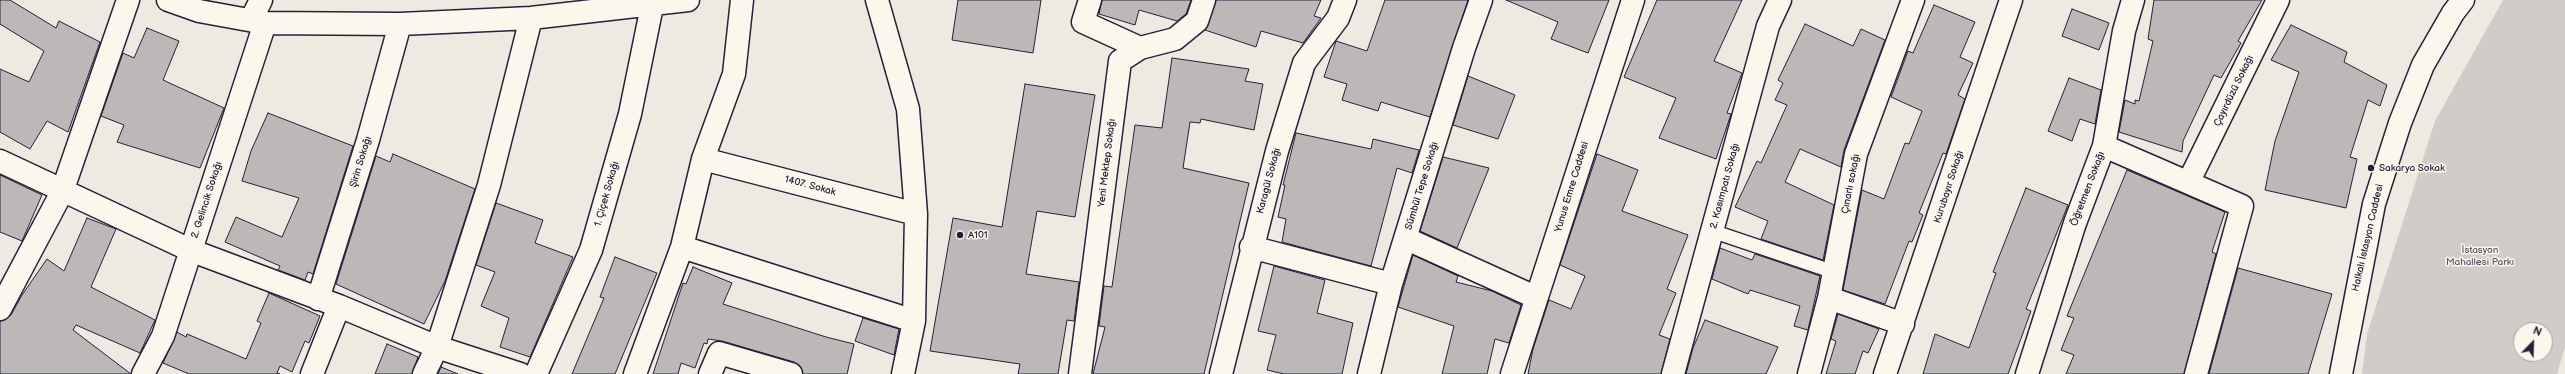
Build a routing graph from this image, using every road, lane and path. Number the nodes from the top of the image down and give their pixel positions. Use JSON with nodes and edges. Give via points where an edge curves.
{"nodes":[{"id":1,"x":128,"y":0,"type":"edge"},
{"id":2,"x":168,"y":0,"type":"edge"},
{"id":3,"x":261,"y":0,"type":"edge"},
{"id":4,"x":688,"y":0,"type":"edge"},
{"id":5,"x":742,"y":0,"type":"edge"},
{"id":6,"x":877,"y":0,"type":"edge"},
{"id":7,"x":1090,"y":0,"type":"edge"},
{"id":8,"x":1204,"y":0,"type":"edge"},
{"id":9,"x":1346,"y":0,"type":"edge"},
{"id":10,"x":1481,"y":0,"type":"edge"},
{"id":11,"x":1633,"y":0,"type":"edge"},
{"id":12,"x":1780,"y":0,"type":"edge"},
{"id":13,"x":1913,"y":0,"type":"edge"},
{"id":14,"x":2011,"y":0,"type":"edge"},
{"id":15,"x":2133,"y":0,"type":"edge"},
{"id":16,"x":2278,"y":0,"type":"edge"},
{"id":17,"x":2463,"y":0,"type":"edge"},
{"id":18,"x":652,"y":6,"type":"junction"},
{"id":19,"x":531,"y":18,"type":"junction"},
{"id":20,"x":258,"y":22,"type":"junction"},
{"id":21,"x":400,"y":24,"type":"junction"},
{"id":22,"x":1140,"y":48,"type":"junction"},
{"id":23,"x":2104,"y":146,"type":"junction"},
{"id":24,"x":703,"y":158,"type":"junction"},
{"id":25,"x":0,"y":161,"type":"edge"},
{"id":26,"x":2189,"y":181,"type":"junction"},
{"id":27,"x":62,"y":192,"type":"junction"},
{"id":28,"x":916,"y":214,"type":"junction"},
{"id":29,"x":1712,"y":231,"type":"junction"},
{"id":30,"x":1407,"y":239,"type":"junction"},
{"id":31,"x":682,"y":247,"type":"junction"},
{"id":32,"x":1252,"y":247,"type":"junction"},
{"id":33,"x":190,"y":250,"type":"junction"},
{"id":34,"x":1834,"y":272,"type":"junction"},
{"id":35,"x":1391,"y":284,"type":"junction"},
{"id":36,"x":1536,"y":297,"type":"junction"},
{"id":37,"x":1829,"y":298,"type":"junction"},
{"id":38,"x":318,"y":299,"type":"junction"},
{"id":39,"x":339,"y":306,"type":"junction"},
{"id":40,"x":0,"y":309,"type":"edge"},
{"id":41,"x":914,"y":321,"type":"junction"},
{"id":42,"x":1904,"y":324,"type":"junction"},
{"id":43,"x":437,"y":347,"type":"junction"},
{"id":44,"x":143,"y":374,"type":"edge"},
{"id":45,"x":312,"y":374,"type":"edge"},
{"id":46,"x":424,"y":374,"type":"edge"},
{"id":47,"x":520,"y":374,"type":"edge"},
{"id":48,"x":536,"y":374,"type":"edge"},
{"id":49,"x":635,"y":374,"type":"edge"},
{"id":50,"x":710,"y":374,"type":"edge"},
{"id":51,"x":791,"y":374,"type":"edge"},
{"id":52,"x":903,"y":374,"type":"edge"},
{"id":53,"x":1080,"y":374,"type":"edge"},
{"id":54,"x":1221,"y":374,"type":"edge"},
{"id":55,"x":1369,"y":374,"type":"edge"},
{"id":56,"x":1512,"y":374,"type":"edge"},
{"id":57,"x":1673,"y":374,"type":"edge"},
{"id":58,"x":1809,"y":374,"type":"edge"},
{"id":59,"x":1885,"y":374,"type":"edge"},
{"id":60,"x":2027,"y":374,"type":"edge"},
{"id":61,"x":2196,"y":374,"type":"edge"},
{"id":62,"x":2342,"y":374,"type":"edge"}],
"edges":[{"from":1,"to":27,"type":"street"},
{"from":2,"to":20,"type":"street","via":[[199,11]]},
{"from":3,"to":20,"type":"street","name":"2. Gelincik Sokağı"},
{"from":4,"to":18,"type":"street"},
{"from":5,"to":24,"type":"street","via":[[734,74]]},
{"from":6,"to":28,"type":"street","via":[[908,109]]},
{"from":7,"to":22,"type":"street","via":[[1083,22]]},
{"from":8,"to":22,"type":"street","name":"Yeni Mektep Sokağı","via":[[1197,21],[1175,39]]},
{"from":9,"to":32,"type":"street","name":"Karagül Sokağı","via":[[1338,18],[1304,63],[1277,151]]},
{"from":10,"to":30,"type":"street","name":"Sümbül Tepe Sokağı","via":[[1464,48]]},
{"from":11,"to":36,"type":"street","name":"Yunus Emre Caddesi","via":[[1552,256]]},
{"from":12,"to":29,"type":"street","name":"2. Kasımpatı Sokağı","via":[[1768,26]]},
{"from":13,"to":34,"type":"street","name":"Çınarlı sokağı","via":[[1856,154]]},
{"from":14,"to":42,"type":"street","name":"Kurubayır Sokağı"},
{"from":15,"to":23,"type":"street","name":"Öğretmen Sokağı","via":[[2124,32]]},
{"from":16,"to":26,"type":"street","name":"Çayırdüzü Sokağı"},
{"from":17,"to":62,"type":"street","name":"Halkalı İstasyon Caddesi","via":[[2423,65],[2400,123],[2374,204]]},
{"from":18,"to":19,"type":"street"},
{"from":18,"to":48,"type":"street","name":"1. Çiçek Sokağı","via":[[630,114],[591,250]]},
{"from":19,"to":21,"type":"street"},
{"from":19,"to":43,"type":"street","via":[[489,184]]},
{"from":20,"to":21,"type":"street"},
{"from":20,"to":33,"type":"street","name":"2. Gelincik Sokağı"},
{"from":21,"to":38,"type":"street","name":"Şirin Sokağı","via":[[368,140]]},
{"from":22,"to":53,"type":"street","name":"Yeni Mektep Sokağı","via":[[1120,61]]},
{"from":23,"to":26,"type":"street"},
{"from":23,"to":60,"type":"street","name":"Öğretmen Sokağı","via":[[2074,223]]},
{"from":24,"to":28,"type":"street","name":"1407. Sokak"},
{"from":24,"to":31,"type":"street"},
{"from":25,"to":27,"type":"street"},
{"from":26,"to":61,"type":"street","via":[[2242,206]]},
{"from":27,"to":33,"type":"street"},
{"from":27,"to":40,"type":"street"},
{"from":28,"to":41,"type":"street"},
{"from":29,"to":34,"type":"lane"},
{"from":29,"to":57,"type":"street","name":"2. Kasımpatı Sokağı"},
{"from":30,"to":35,"type":"street","name":"Sümbül Tepe Sokağı"},
{"from":30,"to":36,"type":"street"},
{"from":31,"to":41,"type":"street"},
{"from":31,"to":49,"type":"street"},
{"from":32,"to":35,"type":"street"},
{"from":32,"to":54,"type":"street","name":"Karagül Sokağı"},
{"from":33,"to":38,"type":"street"},
{"from":33,"to":44,"type":"street","name":"2. Gelincik Sokağı","via":[[163,336]]},
{"from":34,"to":37,"type":"street","name":"Çınarlı sokağı"},
{"from":35,"to":55,"type":"street","name":"Sümbül Tepe Sokağı"},
{"from":36,"to":56,"type":"street","name":"Yunus Emre Caddesi"},
{"from":37,"to":42,"type":"street"},
{"from":37,"to":58,"type":"street","name":"Çınarlı sokağı"},
{"from":38,"to":39,"type":"street"},
{"from":39,"to":43,"type":"street"},
{"from":39,"to":45,"type":"street"},
{"from":41,"to":52,"type":"street"},
{"from":42,"to":59,"type":"street","name":"Kurubayır Sokağı"},
{"from":43,"to":46,"type":"street"},
{"from":43,"to":47,"type":"street"},
{"from":50,"to":51,"type":"street","via":[[719,354]]}]}
